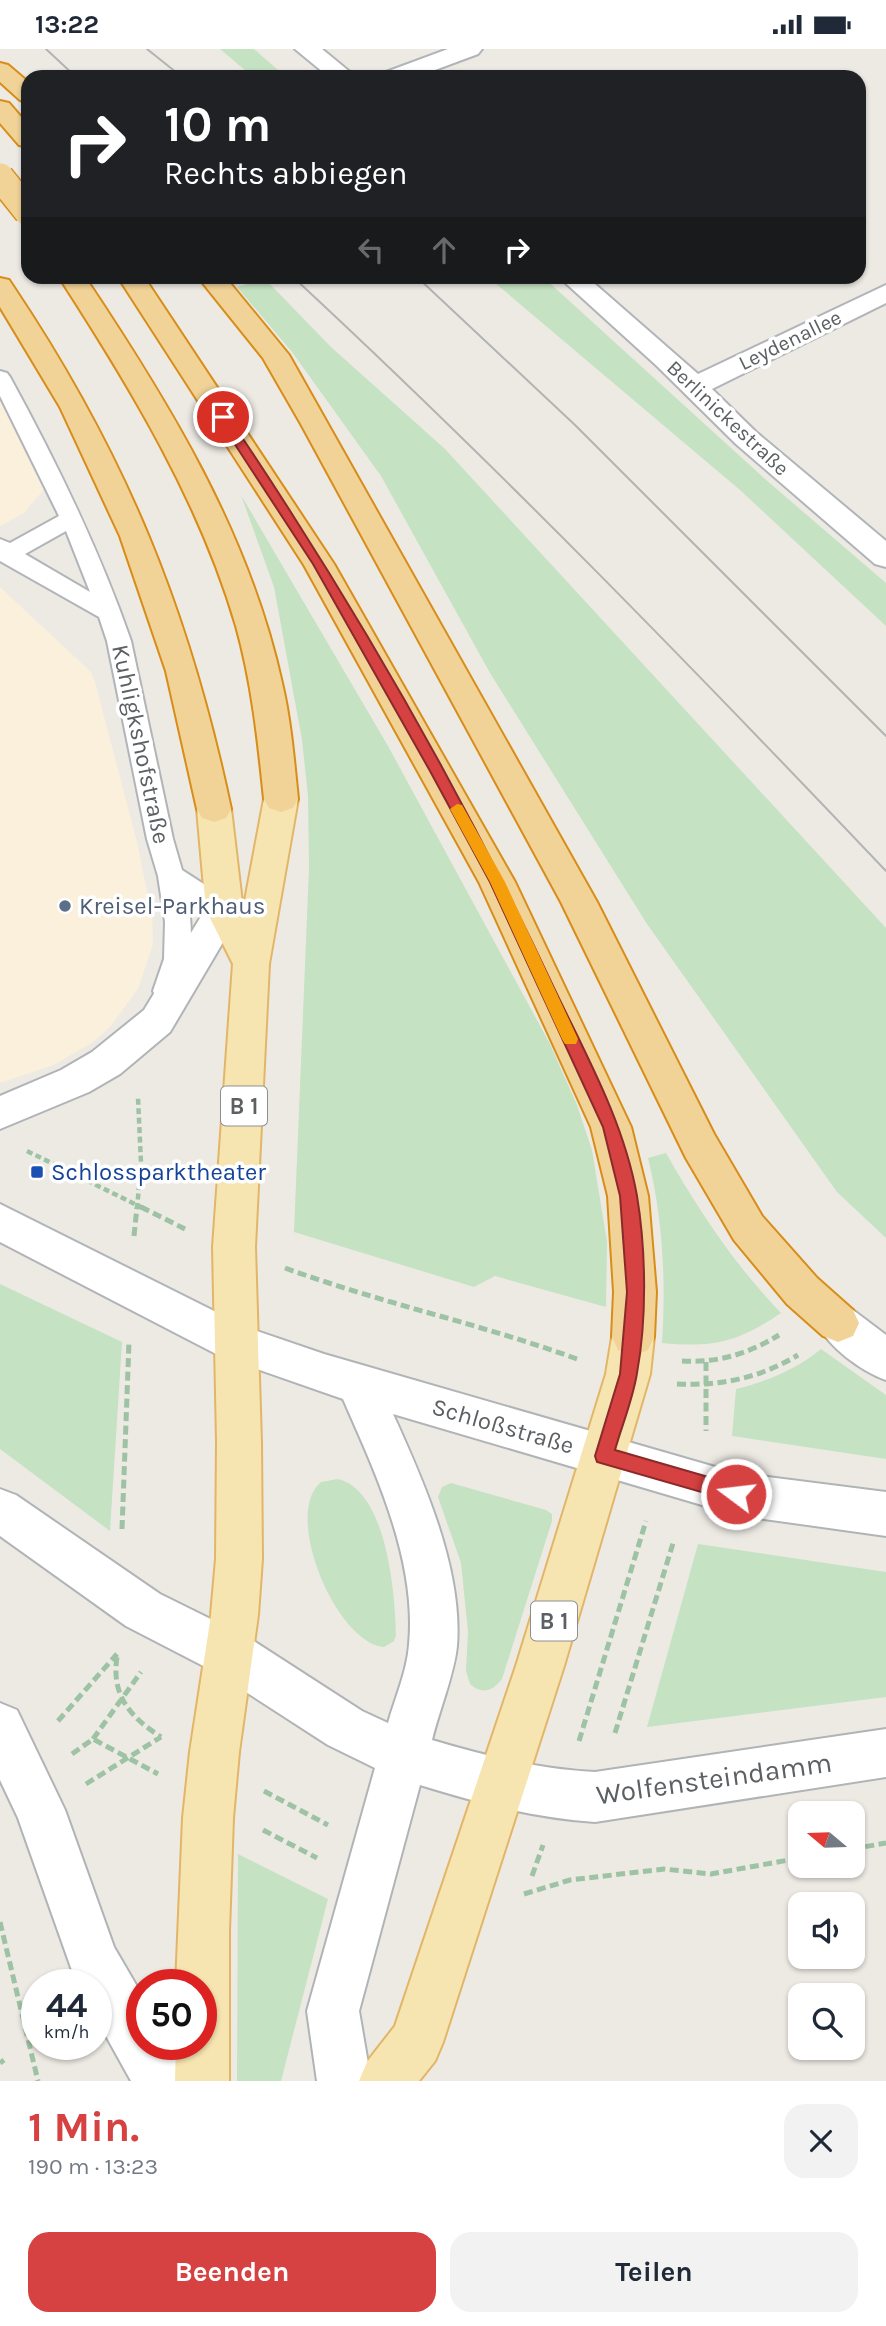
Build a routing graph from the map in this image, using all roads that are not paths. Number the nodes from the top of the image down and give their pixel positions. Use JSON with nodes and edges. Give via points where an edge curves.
{"nodes":[{"id":1,"x":307,"y":49,"type":"edge"},
{"id":2,"x":470,"y":49,"type":"edge"},
{"id":3,"x":0,"y":70,"type":"edge"},
{"id":4,"x":335,"y":70,"type":"edge"},
{"id":5,"x":413,"y":70,"type":"edge"},
{"id":6,"x":21,"y":89,"type":"edge"},
{"id":7,"x":0,"y":108,"type":"edge"},
{"id":8,"x":21,"y":132,"type":"edge"},
{"id":9,"x":0,"y":177,"type":"edge"},
{"id":10,"x":21,"y":203,"type":"edge"},
{"id":11,"x":77,"y":284,"type":"edge"},
{"id":12,"x":136,"y":284,"type":"edge"},
{"id":13,"x":217,"y":284,"type":"edge"},
{"id":14,"x":580,"y":284,"type":"edge"},
{"id":15,"x":0,"y":286,"type":"edge"},
{"id":16,"x":886,"y":293,"type":"edge"},
{"id":17,"x":0,"y":377,"type":"edge"},
{"id":18,"x":694,"y":387,"type":"junction"},
{"id":19,"x":71,"y":519,"type":"junction"},
{"id":20,"x":3,"y":551,"type":"edge"},
{"id":21,"x":886,"y":557,"type":"edge"},
{"id":22,"x":110,"y":613,"type":"junction"},
{"id":23,"x":281,"y":799,"type":"joint"},
{"id":24,"x":214,"y":809,"type":"joint"},
{"id":25,"x":171,"y":876,"type":"junction"},
{"id":26,"x":224,"y":910,"type":"junction"},
{"id":27,"x":251,"y":964,"type":"junction"},
{"id":28,"x":157,"y":1021,"type":"junction"},
{"id":29,"x":0,"y":1113,"type":"edge"},
{"id":30,"x":0,"y":1221,"type":"edge"},
{"id":31,"x":838,"y":1323,"type":"joint"},
{"id":32,"x":633,"y":1337,"type":"joint"},
{"id":33,"x":235,"y":1342,"type":"junction"},
{"id":34,"x":886,"y":1361,"type":"edge"},
{"id":35,"x":358,"y":1385,"type":"junction"},
{"id":36,"x":604,"y":1456,"type":"junction"},
{"id":37,"x":0,"y":1510,"type":"edge"},
{"id":38,"x":886,"y":1514,"type":"edge"},
{"id":39,"x":232,"y":1655,"type":"junction"},
{"id":40,"x":0,"y":1727,"type":"edge"},
{"id":41,"x":886,"y":1753,"type":"edge"},
{"id":42,"x":404,"y":1756,"type":"junction"},
{"id":43,"x":500,"y":1784,"type":"junction"},
{"id":44,"x":161,"y":2081,"type":"edge"},
{"id":45,"x":202,"y":2081,"type":"edge"},
{"id":46,"x":344,"y":2081,"type":"edge"},
{"id":47,"x":386,"y":2081,"type":"edge"}],
"edges":[{"from":1,"to":4,"type":"main road"},
{"from":2,"to":5,"type":"main road"},
{"from":3,"to":6,"type":"highway"},
{"from":7,"to":8,"type":"highway"},
{"from":9,"to":10,"type":"highway","bridge":true},
{"from":11,"to":23,"type":"highway","via":[[179,449],[222,541],[265,681]]},
{"from":12,"to":32,"type":"highway","via":[[319,564],[509,907],[611,1127],[628,1196],[635,1292]]},
{"from":13,"to":31,"type":"highway","via":[[275,355],[315,424],[579,902],[734,1205],[802,1291]]},
{"from":14,"to":18,"type":"main road","name":"Berlinickestraße"},
{"from":15,"to":24,"type":"highway","via":[[38,344],[108,474],[154,585],[206,762]]},
{"from":16,"to":18,"type":"main road","name":"Leydenallee"},
{"from":17,"to":19,"type":"lane","name":"Kuhligkshofstraße"},
{"from":18,"to":21,"type":"main road","name":"Berlinickestraße","via":[[746,438]]},
{"from":19,"to":20,"type":"lane"},
{"from":19,"to":22,"type":"lane","name":"Kuhligkshofstraße"},
{"from":20,"to":22,"type":"lane","name":"Kuhligkshofstraße"},
{"from":22,"to":25,"type":"lane","name":"Kuhligkshofstraße"},
{"from":23,"to":27,"type":"main road"},
{"from":24,"to":26,"type":"main road"},
{"from":25,"to":26,"type":"lane","name":"Kuhligkshofstraße"},
{"from":25,"to":28,"type":"lane","name":"Kuhligkshofstraße","via":[[177,959]]},
{"from":26,"to":27,"type":"main road"},
{"from":26,"to":28,"type":"main road"},
{"from":27,"to":33,"type":"main road","number":"B 1","via":[[234,1247]]},
{"from":28,"to":29,"type":"main road","via":[[106,1063]]},
{"from":30,"to":33,"type":"main road","name":"Schloßstraße"},
{"from":31,"to":34,"type":"main road"},
{"from":32,"to":36,"type":"main road","via":[[628,1374]]},
{"from":33,"to":35,"type":"main road","name":"Schloßstraße"},
{"from":33,"to":39,"type":"main road","number":"B 1","via":[[239,1561]]},
{"from":35,"to":36,"type":"main road","name":"Schloßstraße"},
{"from":35,"to":42,"type":"main road","via":[[386,1446],[425,1556],[434,1612],[433,1647]]},
{"from":36,"to":38,"type":"main road","via":[[736,1494]]},
{"from":36,"to":43,"type":"main road","name":"Schloßstraße","number":"B 1"},
{"from":37,"to":39,"type":"main road","via":[[143,1610]]},
{"from":39,"to":42,"type":"main road","via":[[345,1728]]},
{"from":39,"to":45,"type":"main road","number":"B 1","via":[[208,1814]]},
{"from":40,"to":44,"type":"main road","via":[[40,1810],[93,1961]]},
{"from":41,"to":43,"type":"main road","name":"Wolfensteindamm","via":[[596,1797]]},
{"from":42,"to":43,"type":"main road"},
{"from":42,"to":46,"type":"main road","via":[[333,2011]]},
{"from":43,"to":47,"type":"main road","name":"Schloßstraße","number":"B 1","via":[[416,2042]]}]}
